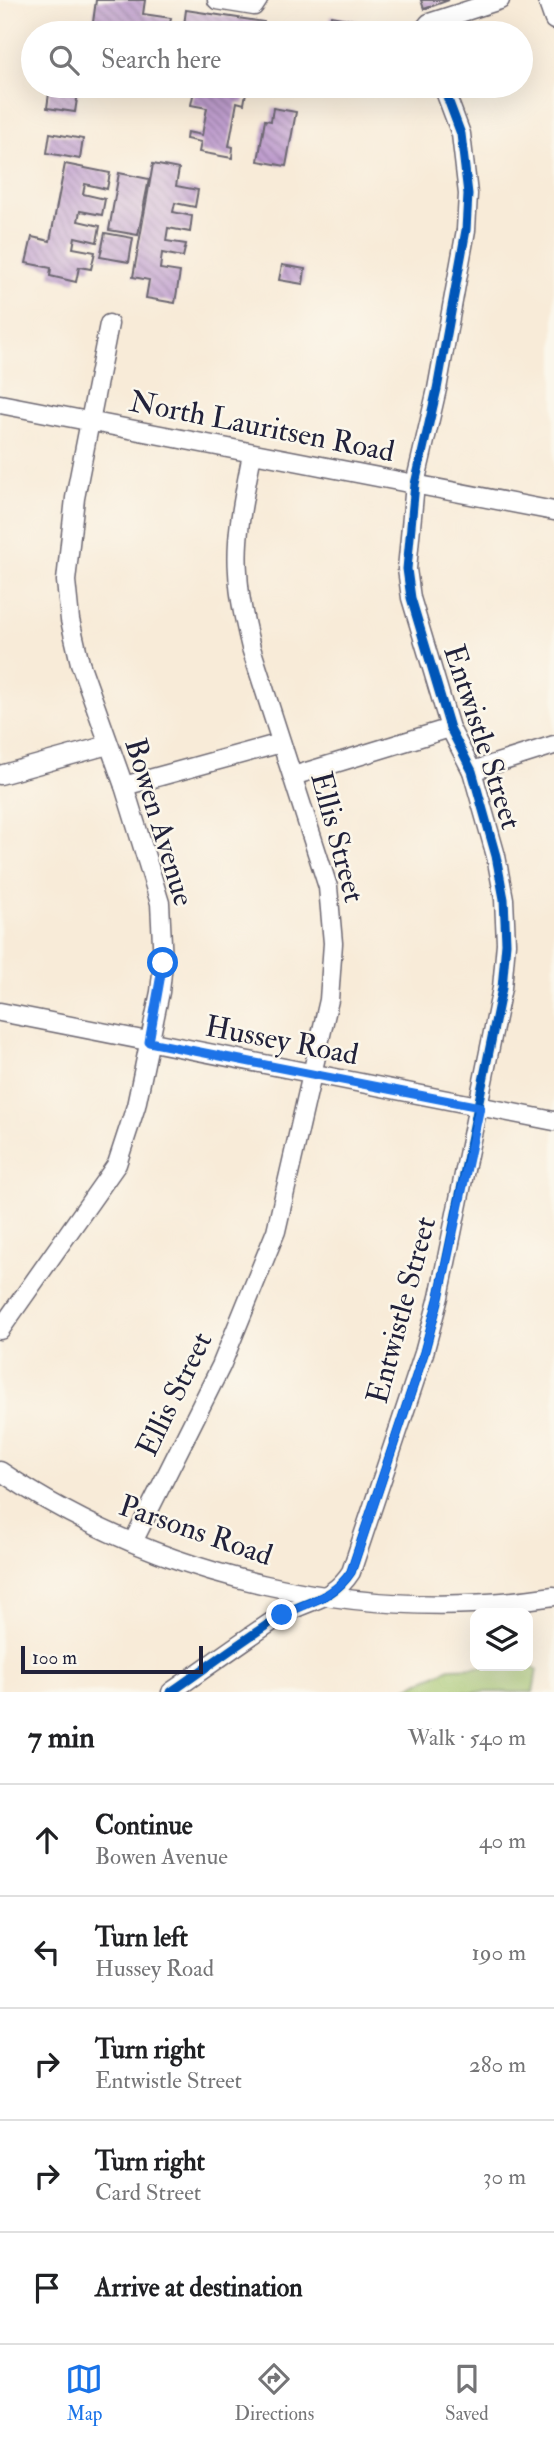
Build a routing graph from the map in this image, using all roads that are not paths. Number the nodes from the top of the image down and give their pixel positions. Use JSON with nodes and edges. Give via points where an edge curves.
{"nodes":[{"id":1,"x":223,"y":0,"type":"edge"},
{"id":2,"x":258,"y":0,"type":"edge"},
{"id":3,"x":500,"y":0,"type":"edge"},
{"id":4,"x":547,"y":0,"type":"edge"},
{"id":5,"x":554,"y":20,"type":"edge"},
{"id":6,"x":435,"y":21,"type":"edge"},
{"id":7,"x":448,"y":98,"type":"edge"},
{"id":8,"x":109,"y":324,"type":"dead end"},
{"id":9,"x":0,"y":404,"type":"edge"},
{"id":10,"x":89,"y":421,"type":"junction"},
{"id":11,"x":253,"y":453,"type":"junction"},
{"id":12,"x":415,"y":484,"type":"junction"},
{"id":13,"x":554,"y":511,"type":"edge"},
{"id":14,"x":450,"y":728,"type":"junction"},
{"id":15,"x":281,"y":743,"type":"junction"},
{"id":16,"x":108,"y":745,"type":"junction"},
{"id":17,"x":554,"y":745,"type":"edge"},
{"id":18,"x":472,"y":771,"type":"junction"},
{"id":19,"x":0,"y":775,"type":"edge"},
{"id":20,"x":293,"y":776,"type":"junction"},
{"id":21,"x":124,"y":786,"type":"junction"},
{"id":22,"x":0,"y":1012,"type":"edge"},
{"id":23,"x":149,"y":1042,"type":"junction"},
{"id":24,"x":311,"y":1075,"type":"junction"},
{"id":25,"x":480,"y":1107,"type":"junction"},
{"id":26,"x":554,"y":1121,"type":"edge"},
{"id":27,"x":0,"y":1329,"type":"edge"},
{"id":28,"x":0,"y":1471,"type":"edge"},
{"id":29,"x":133,"y":1542,"type":"junction"},
{"id":30,"x":329,"y":1596,"type":"junction"},
{"id":31,"x":554,"y":1596,"type":"edge"},
{"id":32,"x":171,"y":1692,"type":"edge"}],
"edges":[{"from":1,"to":2,"type":"street","via":[[254,6]]},
{"from":3,"to":6,"type":"street"},
{"from":4,"to":5,"type":"street"},
{"from":7,"to":12,"type":"street","name":"Entwistle Street","via":[[461,134],[468,194],[466,230]]},
{"from":8,"to":10,"type":"street","name":"Bowen Avenue"},
{"from":9,"to":10,"type":"street","name":"North Lauritsen Road"},
{"from":10,"to":11,"type":"street","name":"North Lauritsen Road"},
{"from":10,"to":16,"type":"street","name":"Bowen Avenue","via":[[66,581],[80,663]]},
{"from":11,"to":12,"type":"street","name":"North Lauritsen Road"},
{"from":11,"to":15,"type":"street","name":"Ellis Street","via":[[237,570],[251,648]]},
{"from":12,"to":13,"type":"street","name":"North Lauritsen Road"},
{"from":12,"to":14,"type":"street","name":"Entwistle Street","via":[[407,569],[411,598]]},
{"from":14,"to":18,"type":"street","name":"Entwistle Street"},
{"from":14,"to":20,"type":"street"},
{"from":15,"to":20,"type":"street","name":"Ellis Street"},
{"from":15,"to":21,"type":"street"},
{"from":16,"to":19,"type":"street"},
{"from":16,"to":21,"type":"street","name":"Bowen Avenue"},
{"from":17,"to":18,"type":"street"},
{"from":18,"to":25,"type":"street","name":"Entwistle Street","via":[[496,856],[506,943]]},
{"from":20,"to":24,"type":"street","name":"Ellis Street","via":[[332,908],[329,1000]]},
{"from":21,"to":23,"type":"street","name":"Bowen Avenue","via":[[160,903],[163,963]]},
{"from":22,"to":23,"type":"street","name":"Hussey Road"},
{"from":23,"to":24,"type":"street","name":"Hussey Road"},
{"from":23,"to":27,"type":"street","name":"Bowen Avenue","via":[[136,1106],[117,1164]]},
{"from":24,"to":25,"type":"street","name":"Hussey Road"},
{"from":24,"to":29,"type":"street","name":"Ellis Street","via":[[276,1231],[221,1366]]},
{"from":25,"to":26,"type":"street","name":"Hussey Road"},
{"from":25,"to":30,"type":"street","name":"Entwistle Street","via":[[424,1353],[351,1572]]},
{"from":28,"to":29,"type":"street","name":"Parsons Road","via":[[71,1515]]},
{"from":29,"to":30,"type":"street","name":"Parsons Road","via":[[241,1581]]},
{"from":30,"to":31,"type":"street","name":"Parsons Road","via":[[442,1605]]},
{"from":30,"to":32,"type":"street","via":[[282,1615]]}]}
